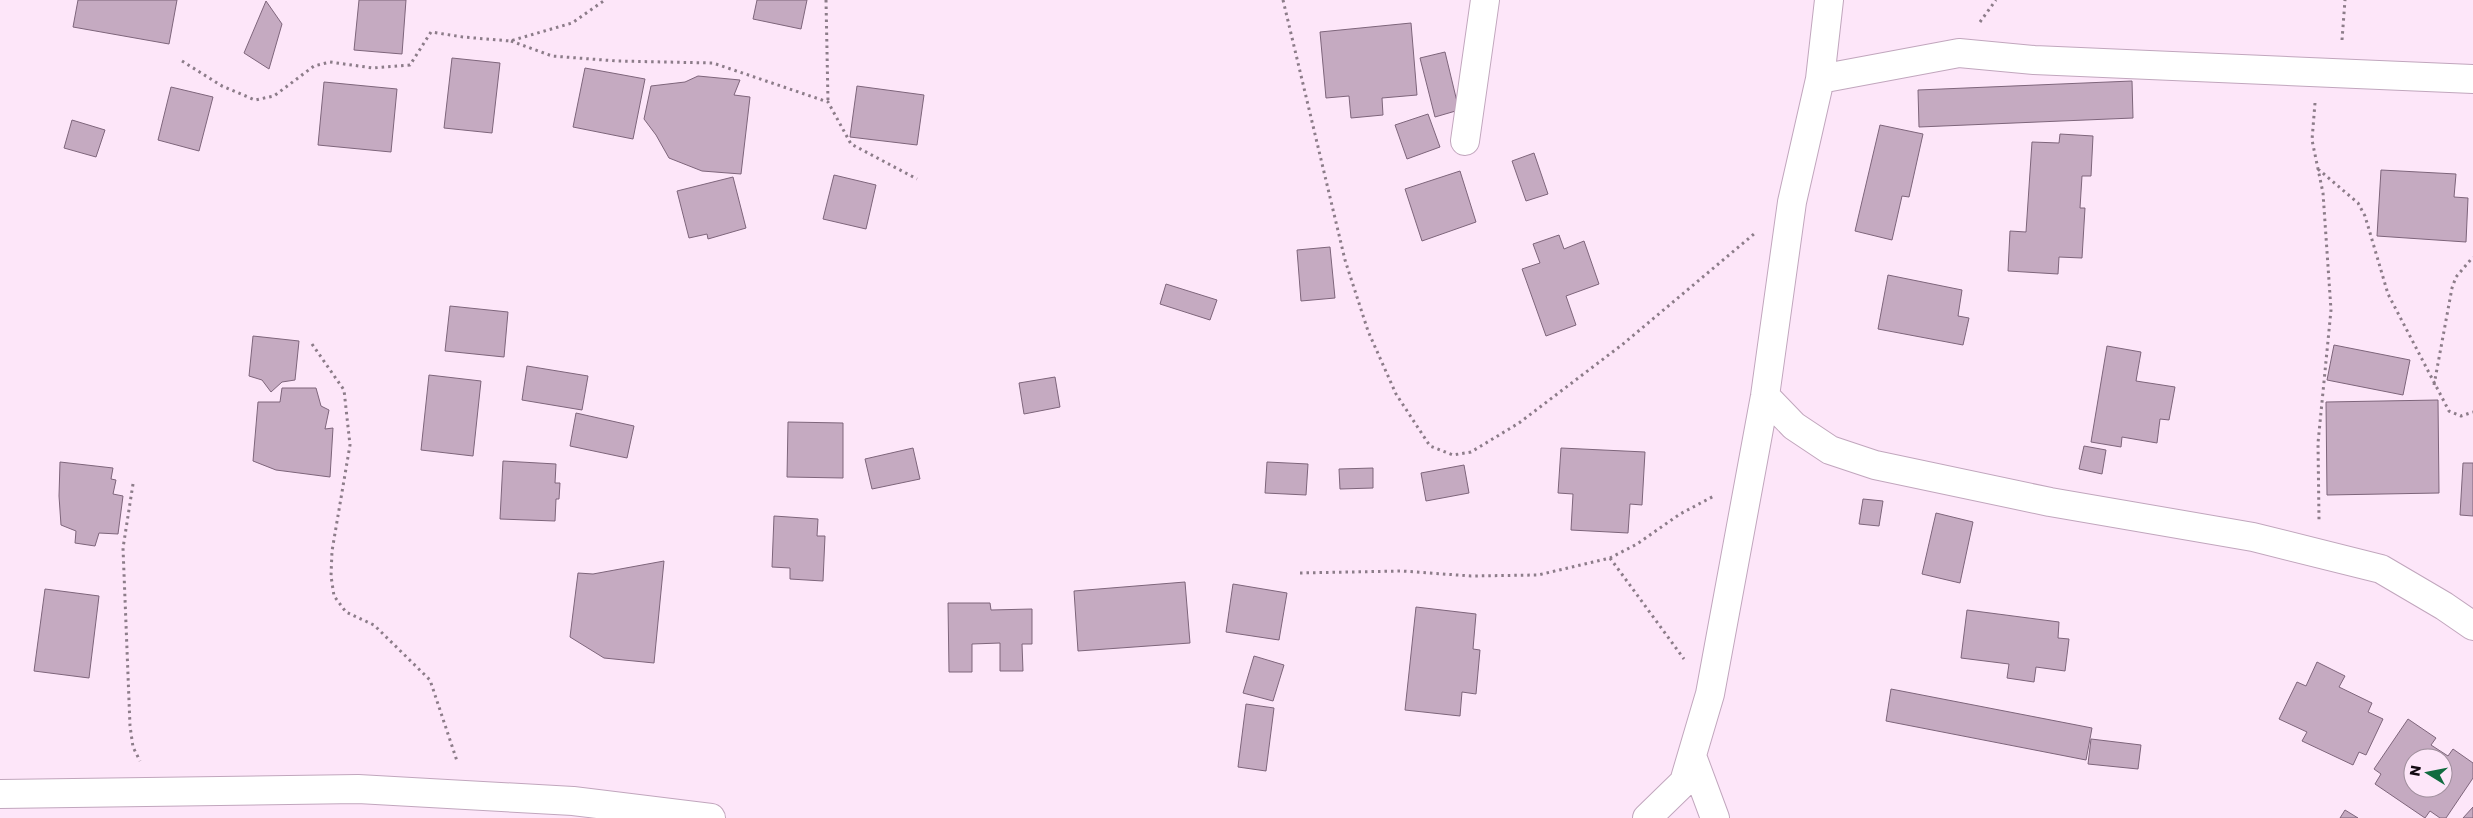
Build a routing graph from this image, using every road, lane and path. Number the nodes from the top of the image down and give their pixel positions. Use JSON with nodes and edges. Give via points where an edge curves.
{"nodes":[{"id":1,"x":605,"y":0,"type":"edge"},
{"id":2,"x":826,"y":0,"type":"edge"},
{"id":3,"x":1283,"y":0,"type":"edge"},
{"id":4,"x":1485,"y":0,"type":"edge"},
{"id":5,"x":1829,"y":0,"type":"edge"},
{"id":6,"x":2345,"y":0,"type":"edge"},
{"id":7,"x":510,"y":41,"type":"junction"},
{"id":8,"x":182,"y":61,"type":"dead end"},
{"id":9,"x":2328,"y":73,"type":"junction"},
{"id":10,"x":1820,"y":79,"type":"junction"},
{"id":11,"x":2473,"y":79,"type":"edge"},
{"id":12,"x":828,"y":102,"type":"junction"},
{"id":13,"x":1465,"y":141,"type":"dead end"},
{"id":14,"x":2318,"y":169,"type":"junction"},
{"id":15,"x":917,"y":179,"type":"dead end"},
{"id":16,"x":1755,"y":233,"type":"dead end"},
{"id":17,"x":2473,"y":256,"type":"edge"},
{"id":18,"x":312,"y":344,"type":"dead end"},
{"id":19,"x":2434,"y":387,"type":"junction"},
{"id":20,"x":1765,"y":396,"type":"junction"},
{"id":21,"x":2473,"y":412,"type":"edge"},
{"id":22,"x":1748,"y":479,"type":"junction"},
{"id":23,"x":134,"y":484,"type":"dead end"},
{"id":24,"x":2319,"y":554,"type":"junction"},
{"id":25,"x":1610,"y":558,"type":"junction"},
{"id":26,"x":1300,"y":573,"type":"dead end"},
{"id":27,"x":2473,"y":626,"type":"edge"},
{"id":28,"x":1710,"y":694,"type":"junction"},
{"id":29,"x":1692,"y":756,"type":"junction"},
{"id":30,"x":1684,"y":782,"type":"junction"},
{"id":31,"x":157,"y":792,"type":"junction"},
{"id":32,"x":0,"y":794,"type":"edge"},
{"id":33,"x":468,"y":795,"type":"junction"},
{"id":34,"x":711,"y":818,"type":"edge"},
{"id":35,"x":1647,"y":818,"type":"edge"},
{"id":36,"x":1675,"y":818,"type":"edge"},
{"id":37,"x":1714,"y":818,"type":"edge"}],
"edges":[{"from":1,"to":7,"type":"path","via":[[572,22]]},
{"from":2,"to":12,"type":"path"},
{"from":3,"to":16,"type":"path","via":[[1345,260],[1368,331],[1396,394],[1430,446],[1453,455],[1472,452],[1512,428],[1622,344]]},
{"from":4,"to":13,"type":"street"},
{"from":5,"to":10,"type":"street"},
{"from":6,"to":9,"type":"path"},
{"from":7,"to":8,"type":"path","via":[[431,32],[410,65],[373,68],[330,62],[314,66],[274,96],[255,100],[222,86]]},
{"from":7,"to":12,"type":"path","via":[[552,56],[713,63]]},
{"from":9,"to":10,"type":"street","via":[[2034,60],[1958,53]]},
{"from":9,"to":11,"type":"street"},
{"from":9,"to":14,"type":"path","via":[[2312,140]]},
{"from":10,"to":20,"type":"street","via":[[1792,202]]},
{"from":12,"to":15,"type":"path","via":[[851,144]]},
{"from":14,"to":19,"type":"path","via":[[2358,203],[2365,216],[2388,294]]},
{"from":14,"to":24,"type":"path","via":[[2323,193],[2331,310],[2318,443]]},
{"from":17,"to":19,"type":"path","via":[[2456,277],[2452,288]]},
{"from":18,"to":33,"type":"path","via":[[344,390],[350,445],[332,551],[334,596],[346,612],[374,625],[430,680]]},
{"from":19,"to":21,"type":"path","via":[[2449,411],[2461,416]]},
{"from":20,"to":22,"type":"street"},
{"from":20,"to":24,"type":"street","via":[[1794,426],[1830,450],[1875,465],[2050,502],[2253,537]]},
{"from":22,"to":25,"type":"path","via":[[1680,514]]},
{"from":22,"to":28,"type":"street"},
{"from":23,"to":31,"type":"path","via":[[123,548],[130,726],[133,747]]},
{"from":24,"to":27,"type":"street","via":[[2381,569]]},
{"from":25,"to":26,"type":"path","via":[[1538,575]]},
{"from":25,"to":28,"type":"path"},
{"from":28,"to":29,"type":"street"},
{"from":29,"to":30,"type":"street"},
{"from":29,"to":37,"type":"street"},
{"from":30,"to":35,"type":"street"},
{"from":30,"to":36,"type":"street"},
{"from":31,"to":32,"type":"street"},
{"from":31,"to":33,"type":"street","via":[[358,789]]},
{"from":33,"to":34,"type":"street","via":[[573,801]]}]}
